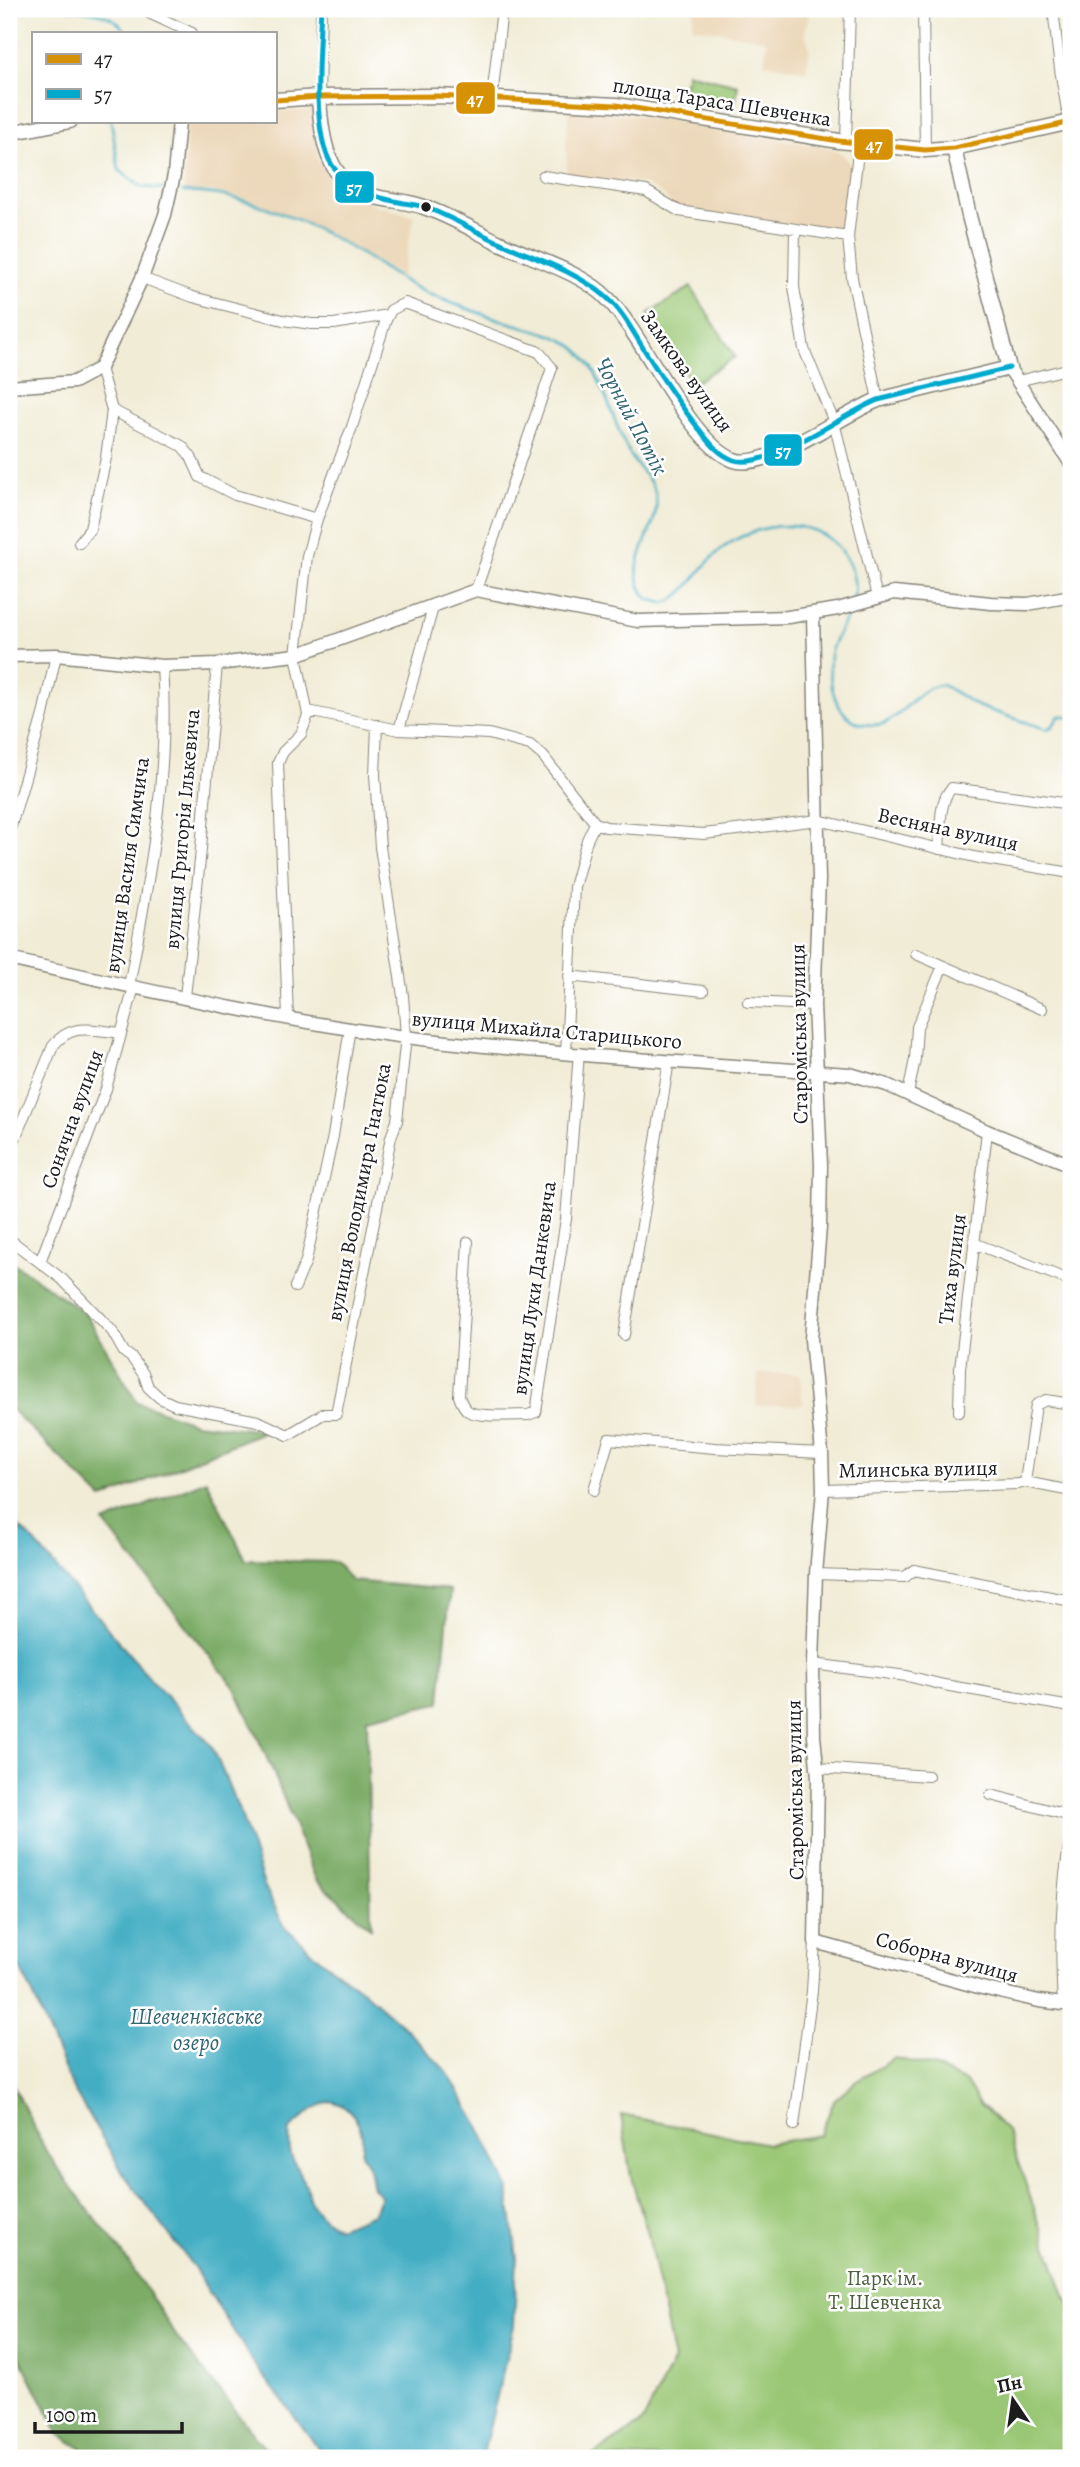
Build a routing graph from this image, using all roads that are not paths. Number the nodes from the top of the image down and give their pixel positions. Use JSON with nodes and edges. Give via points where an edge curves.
{"nodes":[{"id":1,"x":141,"y":9,"type":"edge"},
{"id":2,"x":321,"y":9,"type":"edge"},
{"id":3,"x":502,"y":9,"type":"edge"},
{"id":4,"x":850,"y":9,"type":"edge"},
{"id":5,"x":923,"y":9,"type":"edge"},
{"id":6,"x":1053,"y":9,"type":"edge"},
{"id":7,"x":190,"y":32,"type":"edge"},
{"id":8,"x":319,"y":97,"type":"junction"},
{"id":9,"x":492,"y":98,"type":"junction"},
{"id":10,"x":276,"y":100,"type":"edge"},
{"id":11,"x":65,"y":122,"type":"edge"},
{"id":12,"x":179,"y":122,"type":"edge"},
{"id":13,"x":1070,"y":122,"type":"edge"},
{"id":14,"x":9,"y":133,"type":"edge"},
{"id":15,"x":852,"y":143,"type":"junction"},
{"id":16,"x":954,"y":148,"type":"junction"},
{"id":17,"x":925,"y":149,"type":"junction"},
{"id":18,"x":543,"y":176,"type":"dead end"},
{"id":19,"x":795,"y":229,"type":"junction"},
{"id":20,"x":848,"y":237,"type":"junction"},
{"id":21,"x":142,"y":278,"type":"junction"},
{"id":22,"x":388,"y":315,"type":"junction"},
{"id":23,"x":100,"y":368,"type":"junction"},
{"id":24,"x":1009,"y":368,"type":"junction"},
{"id":25,"x":1071,"y":368,"type":"edge"},
{"id":26,"x":1018,"y":381,"type":"junction"},
{"id":27,"x":9,"y":387,"type":"edge"},
{"id":28,"x":878,"y":400,"type":"junction"},
{"id":29,"x":112,"y":410,"type":"junction"},
{"id":30,"x":834,"y":422,"type":"junction"},
{"id":31,"x":1071,"y":464,"type":"edge"},
{"id":32,"x":317,"y":519,"type":"junction"},
{"id":33,"x":79,"y":543,"type":"dead end"},
{"id":34,"x":476,"y":590,"type":"junction"},
{"id":35,"x":1071,"y":596,"type":"edge"},
{"id":36,"x":877,"y":597,"type":"junction"},
{"id":37,"x":435,"y":604,"type":"junction"},
{"id":38,"x":813,"y":614,"type":"junction"},
{"id":39,"x":57,"y":655,"type":"junction"},
{"id":40,"x":296,"y":655,"type":"junction"},
{"id":41,"x":9,"y":656,"type":"edge"},
{"id":42,"x":217,"y":664,"type":"junction"},
{"id":43,"x":162,"y":666,"type":"junction"},
{"id":44,"x":308,"y":711,"type":"junction"},
{"id":45,"x":377,"y":725,"type":"junction"},
{"id":46,"x":399,"y":730,"type":"junction"},
{"id":47,"x":1071,"y":804,"type":"edge"},
{"id":48,"x":818,"y":820,"type":"junction"},
{"id":49,"x":595,"y":823,"type":"junction"},
{"id":50,"x":9,"y":833,"type":"edge"},
{"id":51,"x":939,"y":849,"type":"junction"},
{"id":52,"x":1071,"y":873,"type":"edge"},
{"id":53,"x":916,"y":954,"type":"dead end"},
{"id":54,"x":9,"y":959,"type":"edge"},
{"id":55,"x":943,"y":966,"type":"junction"},
{"id":56,"x":569,"y":975,"type":"junction"},
{"id":57,"x":132,"y":987,"type":"junction"},
{"id":58,"x":703,"y":991,"type":"dead end"},
{"id":59,"x":185,"y":997,"type":"junction"},
{"id":60,"x":748,"y":1002,"type":"dead end"},
{"id":61,"x":814,"y":1005,"type":"junction"},
{"id":62,"x":1042,"y":1009,"type":"dead end"},
{"id":63,"x":288,"y":1017,"type":"junction"},
{"id":64,"x":350,"y":1028,"type":"junction"},
{"id":65,"x":121,"y":1033,"type":"junction"},
{"id":66,"x":407,"y":1036,"type":"junction"},
{"id":67,"x":573,"y":1053,"type":"junction"},
{"id":68,"x":669,"y":1061,"type":"junction"},
{"id":69,"x":816,"y":1073,"type":"junction"},
{"id":70,"x":908,"y":1094,"type":"junction"},
{"id":71,"x":986,"y":1131,"type":"junction"},
{"id":72,"x":9,"y":1153,"type":"edge"},
{"id":73,"x":1071,"y":1165,"type":"edge"},
{"id":74,"x":9,"y":1239,"type":"edge"},
{"id":75,"x":468,"y":1242,"type":"dead end"},
{"id":76,"x":976,"y":1244,"type":"junction"},
{"id":77,"x":40,"y":1262,"type":"junction"},
{"id":78,"x":1071,"y":1281,"type":"edge"},
{"id":79,"x":295,"y":1287,"type":"dead end"},
{"id":80,"x":624,"y":1335,"type":"dead end"},
{"id":81,"x":1071,"y":1404,"type":"edge"},
{"id":82,"x":959,"y":1412,"type":"dead end"},
{"id":83,"x":822,"y":1453,"type":"junction"},
{"id":84,"x":1025,"y":1482,"type":"junction"},
{"id":85,"x":594,"y":1490,"type":"dead end"},
{"id":86,"x":823,"y":1490,"type":"junction"},
{"id":87,"x":1071,"y":1491,"type":"edge"},
{"id":88,"x":816,"y":1574,"type":"junction"},
{"id":89,"x":1071,"y":1601,"type":"edge"},
{"id":90,"x":813,"y":1664,"type":"junction"},
{"id":91,"x":1071,"y":1707,"type":"edge"},
{"id":92,"x":818,"y":1768,"type":"junction"},
{"id":93,"x":929,"y":1776,"type":"dead end"},
{"id":94,"x":991,"y":1795,"type":"dead end"},
{"id":95,"x":1071,"y":1816,"type":"edge"},
{"id":96,"x":1071,"y":1835,"type":"edge"},
{"id":97,"x":815,"y":1942,"type":"junction"},
{"id":98,"x":1067,"y":2004,"type":"edge"},
{"id":99,"x":794,"y":2125,"type":"dead end"}],
"edges":[{"from":1,"to":7,"type":"street"},
{"from":2,"to":8,"type":"street"},
{"from":3,"to":9,"type":"street"},
{"from":4,"to":15,"type":"street"},
{"from":5,"to":17,"type":"street"},
{"from":6,"to":13,"type":"street"},
{"from":8,"to":9,"type":"main road","name":"площа Тараса Шевченка"},
{"from":8,"to":10,"type":"main road","name":"площа Тараса Шевченка"},
{"from":8,"to":30,"type":"main road","name":"Замкова вулиця","via":[[327,157],[351,186],[368,195],[422,206],[573,275],[606,296],[714,448],[734,460],[765,459]]},
{"from":9,"to":15,"type":"main road","name":"площа Тараса Шевченка","via":[[628,106]]},
{"from":11,"to":14,"type":"main road"},
{"from":12,"to":21,"type":"street","via":[[170,200]]},
{"from":13,"to":16,"type":"main road","name":"площа Тараса Шевченка"},
{"from":15,"to":17,"type":"main road","name":"площа Тараса Шевченка"},
{"from":15,"to":20,"type":"street"},
{"from":16,"to":17,"type":"main road","name":"площа Тараса Шевченка"},
{"from":16,"to":24,"type":"main road"},
{"from":18,"to":19,"type":"street","via":[[646,191],[679,211]]},
{"from":19,"to":20,"type":"street"},
{"from":19,"to":30,"type":"street","via":[[794,287],[804,349]]},
{"from":20,"to":28,"type":"street"},
{"from":21,"to":22,"type":"street","via":[[192,297],[283,320],[334,324]]},
{"from":21,"to":23,"type":"street"},
{"from":22,"to":32,"type":"street"},
{"from":22,"to":34,"type":"street","via":[[405,303],[538,352],[552,368]]},
{"from":23,"to":27,"type":"street","via":[[74,383]]},
{"from":23,"to":29,"type":"street"},
{"from":24,"to":26,"type":"street"},
{"from":24,"to":28,"type":"main road","name":"Замкова вулиця"},
{"from":25,"to":26,"type":"street"},
{"from":26,"to":31,"type":"street"},
{"from":28,"to":30,"type":"main road","name":"Замкова вулиця"},
{"from":29,"to":32,"type":"street","via":[[182,446],[200,477],[235,495]]},
{"from":29,"to":33,"type":"street","via":[[95,512]]},
{"from":30,"to":36,"type":"street"},
{"from":32,"to":40,"type":"street","via":[[305,565]]},
{"from":34,"to":37,"type":"street"},
{"from":34,"to":38,"type":"street","via":[[638,621]]},
{"from":35,"to":36,"type":"street","via":[[1028,604],[894,593]]},
{"from":36,"to":38,"type":"street"},
{"from":37,"to":40,"type":"street"},
{"from":37,"to":46,"type":"street"},
{"from":38,"to":48,"type":"street","name":"Староміська вулиця"},
{"from":39,"to":41,"type":"street"},
{"from":39,"to":43,"type":"street"},
{"from":39,"to":50,"type":"street"},
{"from":40,"to":42,"type":"street"},
{"from":40,"to":44,"type":"street"},
{"from":42,"to":43,"type":"street"},
{"from":42,"to":59,"type":"street","name":"вулиця Григорія Ількевича"},
{"from":43,"to":57,"type":"street","name":"вулиця Василя Симчича","via":[[164,738],[159,798]]},
{"from":44,"to":45,"type":"street"},
{"from":44,"to":63,"type":"street","via":[[301,734],[278,763]]},
{"from":45,"to":46,"type":"street"},
{"from":45,"to":66,"type":"street","name":"вулиця Володимира Гнатюка","via":[[380,847]]},
{"from":46,"to":49,"type":"street","via":[[489,734],[530,746]]},
{"from":47,"to":51,"type":"street","via":[[952,788],[944,801]]},
{"from":48,"to":49,"type":"street","via":[[691,834]]},
{"from":48,"to":51,"type":"street","name":"Весняна вулиця"},
{"from":48,"to":61,"type":"street","name":"Староміська вулиця"},
{"from":49,"to":56,"type":"street","name":"вулиця Луки Данкевича","via":[[574,887]]},
{"from":51,"to":52,"type":"street","name":"Весняна вулиця"},
{"from":53,"to":55,"type":"street"},
{"from":54,"to":57,"type":"street","name":"вулиця Михайла Старицького"},
{"from":55,"to":62,"type":"street"},
{"from":55,"to":70,"type":"street","via":[[916,1030]]},
{"from":56,"to":58,"type":"street"},
{"from":56,"to":67,"type":"street","name":"вулиця Луки Данкевича"},
{"from":57,"to":59,"type":"street","name":"вулиця Михайла Старицького"},
{"from":57,"to":65,"type":"street","name":"Сонячна вулиця"},
{"from":59,"to":63,"type":"street","name":"вулиця Михайла Старицького"},
{"from":60,"to":61,"type":"street"},
{"from":61,"to":69,"type":"street","name":"Староміська вулиця"},
{"from":63,"to":64,"type":"street","name":"вулиця Михайла Старицького"},
{"from":64,"to":66,"type":"street","name":"вулиця Михайла Старицького"},
{"from":64,"to":79,"type":"street","via":[[330,1149],[306,1261]]},
{"from":65,"to":72,"type":"street","via":[[73,1030],[61,1035]]},
{"from":65,"to":77,"type":"street","name":"Сонячна вулиця","via":[[106,1089]]},
{"from":66,"to":67,"type":"street","name":"вулиця Михайла Старицького"},
{"from":66,"to":77,"type":"street","name":"вулиця Володимира Гнатюка","via":[[397,1121],[336,1414],[323,1414],[288,1435],[258,1421],[160,1398],[112,1331]]},
{"from":67,"to":68,"type":"street","name":"вулиця Михайла Старицького"},
{"from":67,"to":75,"type":"street","name":"вулиця Луки Данкевича","via":[[566,1219],[536,1412],[528,1415],[475,1414],[466,1410],[459,1396]]},
{"from":68,"to":69,"type":"street","name":"вулиця Михайла Старицького"},
{"from":68,"to":80,"type":"street"},
{"from":69,"to":70,"type":"street","name":"вулиця Михайла Старицького","via":[[858,1076]]},
{"from":69,"to":83,"type":"street","name":"Староміська вулиця","via":[[820,1227],[811,1339]]},
{"from":70,"to":71,"type":"street","name":"вулиця Михайла Старицького"},
{"from":71,"to":73,"type":"street","name":"вулиця Михайла Старицького"},
{"from":71,"to":76,"type":"street","name":"Тиха вулиця"},
{"from":74,"to":77,"type":"street"},
{"from":76,"to":78,"type":"street"},
{"from":76,"to":82,"type":"street","name":"Тиха вулиця"},
{"from":81,"to":84,"type":"street","name":"Млинська вулиця","via":[[1046,1400],[1036,1405]]},
{"from":83,"to":85,"type":"street","via":[[609,1439]]},
{"from":83,"to":86,"type":"street","name":"Староміська вулиця"},
{"from":84,"to":86,"type":"street","name":"Млинська вулиця"},
{"from":84,"to":87,"type":"street"},
{"from":86,"to":88,"type":"street","name":"Староміська вулиця"},
{"from":88,"to":89,"type":"street","via":[[905,1577],[914,1570]]},
{"from":88,"to":90,"type":"street","name":"Староміська вулиця"},
{"from":90,"to":91,"type":"street","via":[[907,1676]]},
{"from":90,"to":92,"type":"street","name":"Староміська вулиця"},
{"from":92,"to":93,"type":"street"},
{"from":92,"to":97,"type":"street","name":"Староміська вулиця"},
{"from":94,"to":95,"type":"street"},
{"from":96,"to":98,"type":"street","via":[[1061,1936]]},
{"from":97,"to":98,"type":"street","name":"Соборна вулиця","via":[[982,1988]]},
{"from":97,"to":99,"type":"street","name":"Староміська вулиця"}]}
